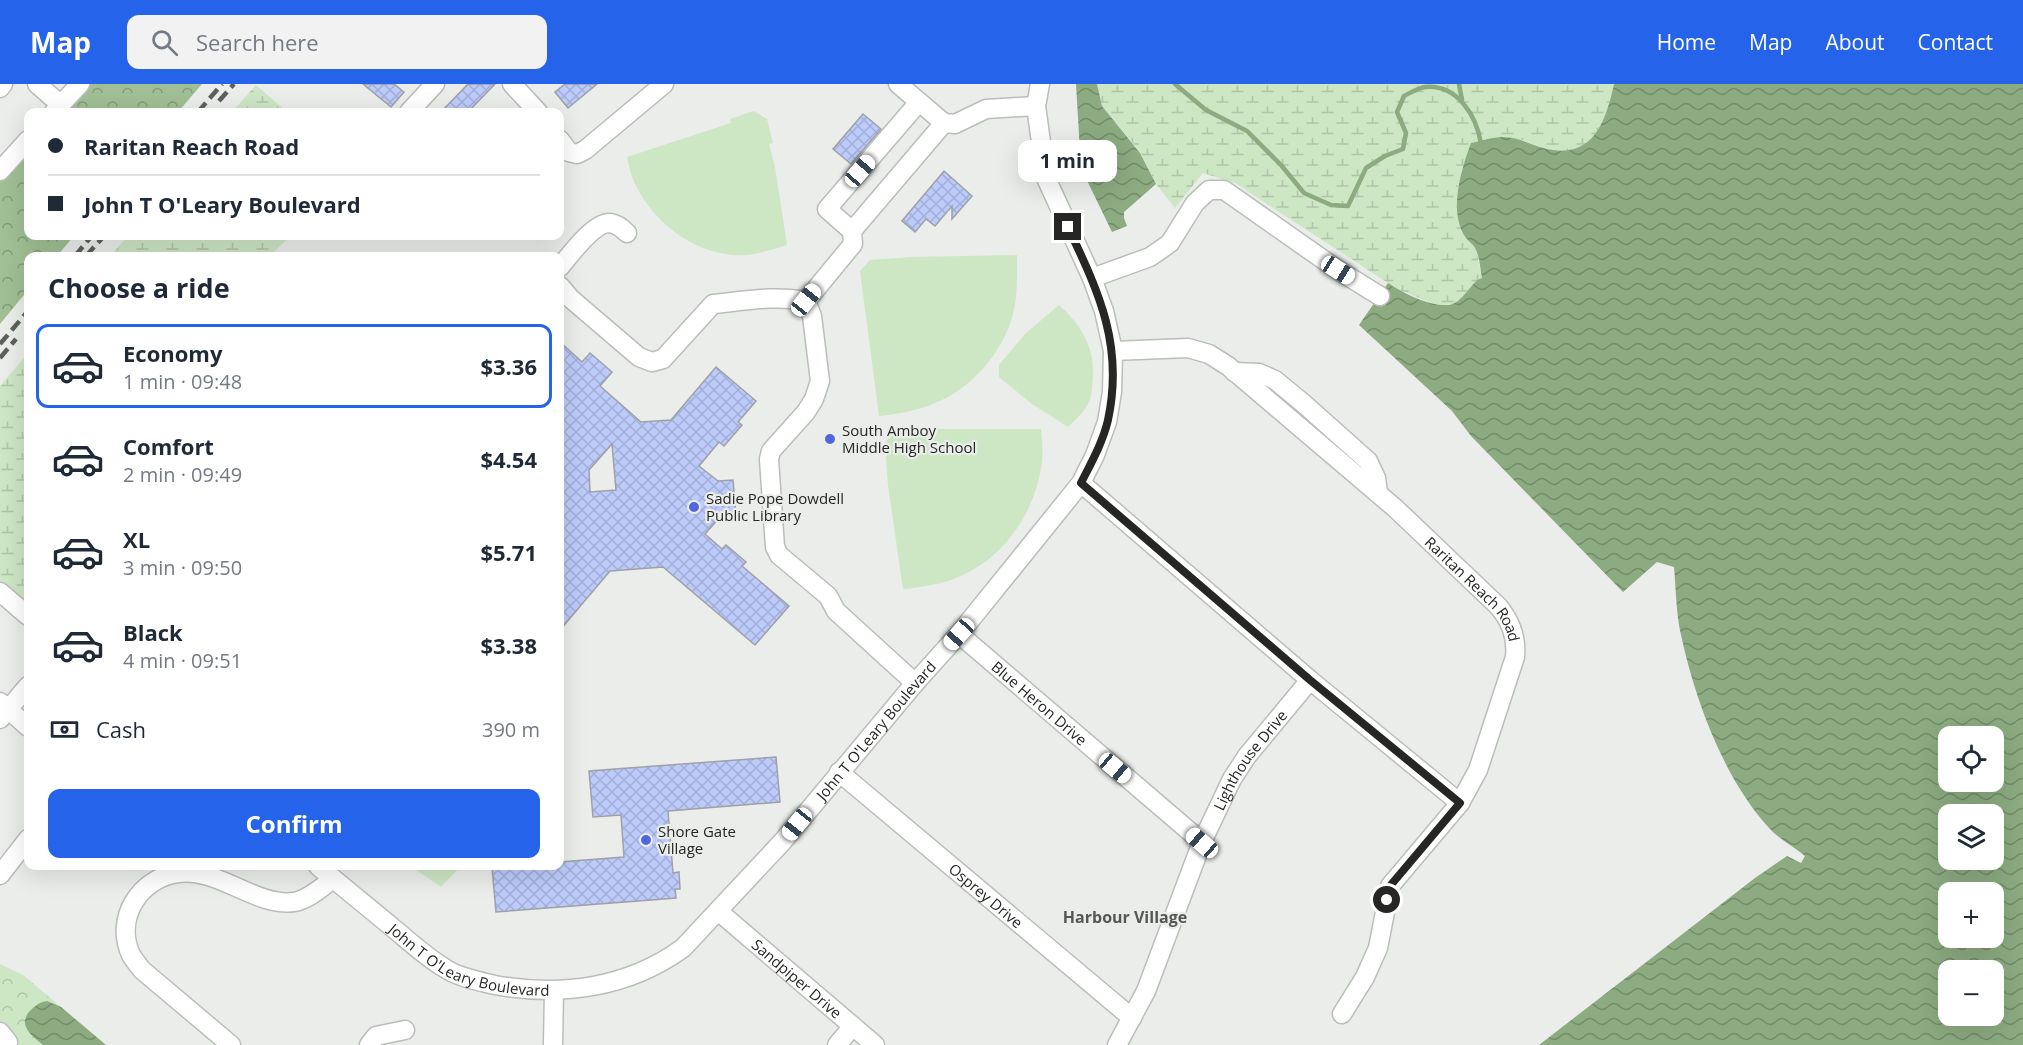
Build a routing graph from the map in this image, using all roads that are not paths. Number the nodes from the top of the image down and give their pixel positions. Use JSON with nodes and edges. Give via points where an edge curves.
{"nodes":[{"id":1,"x":37,"y":84,"type":"edge"},
{"id":2,"x":80,"y":84,"type":"edge"},
{"id":3,"x":435,"y":84,"type":"edge"},
{"id":4,"x":512,"y":84,"type":"edge"},
{"id":5,"x":664,"y":84,"type":"edge"},
{"id":6,"x":898,"y":84,"type":"edge"},
{"id":7,"x":1040,"y":84,"type":"edge"},
{"id":8,"x":920,"y":102,"type":"junction"},
{"id":9,"x":1036,"y":106,"type":"junction"},
{"id":10,"x":56,"y":108,"type":"edge"},
{"id":11,"x":58,"y":108,"type":"edge"},
{"id":12,"x":414,"y":108,"type":"edge"},
{"id":13,"x":534,"y":108,"type":"edge"},
{"id":14,"x":944,"y":123,"type":"junction"},
{"id":15,"x":24,"y":144,"type":"edge"},
{"id":16,"x":564,"y":145,"type":"edge"},
{"id":17,"x":0,"y":171,"type":"edge"},
{"id":18,"x":852,"y":231,"type":"junction"},
{"id":19,"x":627,"y":233,"type":"dead end"},
{"id":20,"x":564,"y":263,"type":"edge"},
{"id":21,"x":1092,"y":279,"type":"junction"},
{"id":22,"x":564,"y":291,"type":"edge"},
{"id":23,"x":1380,"y":296,"type":"dead end"},
{"id":24,"x":806,"y":300,"type":"junction"},
{"id":25,"x":1113,"y":351,"type":"junction"},
{"id":26,"x":1081,"y":483,"type":"junction"},
{"id":27,"x":0,"y":592,"type":"edge"},
{"id":28,"x":24,"y":613,"type":"edge"},
{"id":29,"x":959,"y":634,"type":"junction"},
{"id":30,"x":1310,"y":680,"type":"junction"},
{"id":31,"x":915,"y":683,"type":"junction"},
{"id":32,"x":24,"y":690,"type":"edge"},
{"id":33,"x":3,"y":710,"type":"edge"},
{"id":34,"x":24,"y":724,"type":"edge"},
{"id":35,"x":839,"y":772,"type":"junction"},
{"id":36,"x":1460,"y":803,"type":"junction"},
{"id":37,"x":1202,"y":843,"type":"junction"},
{"id":38,"x":24,"y":844,"type":"edge"},
{"id":39,"x":323,"y":870,"type":"edge"},
{"id":40,"x":0,"y":875,"type":"edge"},
{"id":41,"x":333,"y":879,"type":"junction"},
{"id":42,"x":718,"y":911,"type":"junction"},
{"id":43,"x":554,"y":991,"type":"junction"},
{"id":44,"x":1342,"y":1014,"type":"dead end"},
{"id":45,"x":1132,"y":1018,"type":"junction"},
{"id":46,"x":853,"y":1026,"type":"junction"},
{"id":47,"x":405,"y":1030,"type":"dead end"},
{"id":48,"x":231,"y":1045,"type":"edge"},
{"id":49,"x":369,"y":1045,"type":"edge"},
{"id":50,"x":553,"y":1045,"type":"edge"},
{"id":51,"x":837,"y":1045,"type":"edge"},
{"id":52,"x":875,"y":1045,"type":"edge"},
{"id":53,"x":1117,"y":1045,"type":"edge"}],
"edges":[{"from":1,"to":10,"type":"street"},
{"from":2,"to":11,"type":"street"},
{"from":3,"to":12,"type":"street"},
{"from":4,"to":13,"type":"street"},
{"from":5,"to":16,"type":"street","via":[[585,150],[577,154]]},
{"from":6,"to":8,"type":"street"},
{"from":7,"to":9,"type":"street","name":"John T O'Leary Boulevard"},
{"from":8,"to":14,"type":"street"},
{"from":8,"to":18,"type":"street","via":[[827,209]]},
{"from":9,"to":14,"type":"street","via":[[986,109],[955,124]]},
{"from":9,"to":21,"type":"street","name":"John T O'Leary Boulevard","via":[[1047,178]]},
{"from":14,"to":18,"type":"street"},
{"from":15,"to":17,"type":"street"},
{"from":18,"to":24,"type":"street","via":[[853,244]]},
{"from":19,"to":20,"type":"street","via":[[610,223],[598,225]]},
{"from":21,"to":23,"type":"street","via":[[1150,257],[1170,243],[1209,190],[1224,190]]},
{"from":21,"to":25,"type":"street","name":"John T O'Leary Boulevard"},
{"from":22,"to":24,"type":"street","via":[[639,357],[652,362],[663,359],[713,304],[789,297]]},
{"from":24,"to":31,"type":"street","via":[[813,316],[820,381],[806,412],[771,451],[775,547],[779,555],[826,595],[836,611]]},
{"from":25,"to":26,"type":"street","name":"John T O'Leary Boulevard","via":[[1107,422]]},
{"from":25,"to":36,"type":"street","name":"Raritan Reach Road","via":[[1188,348],[1209,354],[1377,493],[1499,606],[1513,631],[1515,657],[1478,770]]},
{"from":26,"to":29,"type":"street","name":"John T O'Leary Boulevard"},
{"from":26,"to":30,"type":"street"},
{"from":27,"to":28,"type":"street"},
{"from":29,"to":31,"type":"street","name":"John T O'Leary Boulevard"},
{"from":29,"to":37,"type":"street","name":"Blue Heron Drive"},
{"from":30,"to":36,"type":"street"},
{"from":30,"to":37,"type":"street","name":"Lighthouse Drive","via":[[1247,756]]},
{"from":31,"to":35,"type":"street","name":"John T O'Leary Boulevard"},
{"from":32,"to":33,"type":"street"},
{"from":33,"to":34,"type":"street"},
{"from":35,"to":42,"type":"street","name":"John T O'Leary Boulevard","via":[[783,841]]},
{"from":35,"to":45,"type":"street","name":"Osprey Drive"},
{"from":36,"to":44,"type":"street","name":"Raritan Reach Road","via":[[1390,886],[1378,948]]},
{"from":37,"to":45,"type":"street","name":"Lighthouse Drive"},
{"from":38,"to":40,"type":"street"},
{"from":39,"to":41,"type":"street","name":"John T O'Leary Boulevard"},
{"from":41,"to":43,"type":"street","name":"John T O'Leary Boulevard","via":[[444,969],[485,983]]},
{"from":41,"to":48,"type":"street","via":[[294,902],[253,894],[195,872],[179,873],[161,877],[132,902],[126,934],[131,955],[142,970]]},
{"from":42,"to":43,"type":"street","name":"John T O'Leary Boulevard","via":[[683,948],[631,977],[592,988]]},
{"from":42,"to":46,"type":"street","name":"Sandpiper Drive"},
{"from":43,"to":50,"type":"street"},
{"from":45,"to":53,"type":"street","name":"Lighthouse Drive"},
{"from":46,"to":51,"type":"street"},
{"from":46,"to":52,"type":"street","name":"Sandpiper Drive"},
{"from":47,"to":49,"type":"street","via":[[376,1036]]}]}
